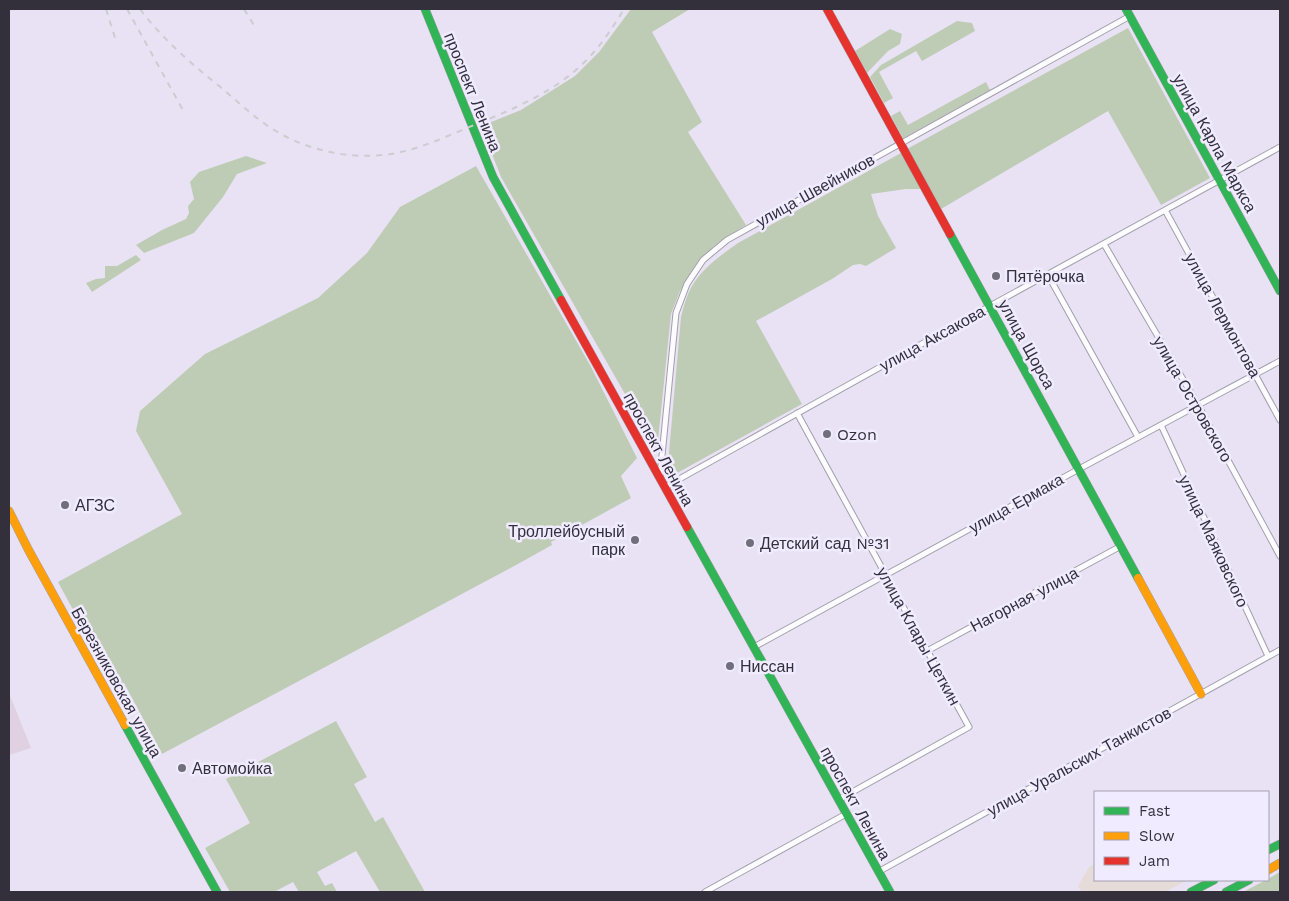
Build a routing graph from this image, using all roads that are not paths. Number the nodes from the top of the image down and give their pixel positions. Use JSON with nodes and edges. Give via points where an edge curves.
{"nodes":[{"id":1,"x":425,"y":9,"type":"edge"},
{"id":2,"x":826,"y":9,"type":"edge"},
{"id":3,"x":1128,"y":12,"type":"edge"},
{"id":4,"x":900,"y":142,"type":"junction"},
{"id":5,"x":1278,"y":148,"type":"edge"},
{"id":6,"x":1280,"y":155,"type":"edge"},
{"id":7,"x":1220,"y":180,"type":"junction"},
{"id":8,"x":1165,"y":210,"type":"junction"},
{"id":9,"x":1104,"y":244,"type":"junction"},
{"id":10,"x":1048,"y":275,"type":"junction"},
{"id":11,"x":1280,"y":291,"type":"edge"},
{"id":12,"x":990,"y":306,"type":"junction"},
{"id":13,"x":1280,"y":361,"type":"edge"},
{"id":14,"x":1256,"y":374,"type":"junction"},
{"id":15,"x":1198,"y":405,"type":"junction"},
{"id":16,"x":797,"y":413,"type":"junction"},
{"id":17,"x":1280,"y":420,"type":"edge"},
{"id":18,"x":1161,"y":425,"type":"junction"},
{"id":19,"x":1138,"y":437,"type":"junction"},
{"id":20,"x":1079,"y":469,"type":"junction"},
{"id":21,"x":660,"y":479,"type":"junction"},
{"id":22,"x":665,"y":487,"type":"junction"},
{"id":23,"x":9,"y":511,"type":"edge"},
{"id":24,"x":1121,"y":546,"type":"junction"},
{"id":25,"x":1280,"y":556,"type":"edge"},
{"id":26,"x":886,"y":575,"type":"junction"},
{"id":27,"x":754,"y":647,"type":"junction"},
{"id":28,"x":1280,"y":650,"type":"edge"},
{"id":29,"x":928,"y":651,"type":"junction"},
{"id":30,"x":1268,"y":656,"type":"junction"},
{"id":31,"x":1201,"y":694,"type":"junction"},
{"id":32,"x":838,"y":800,"type":"junction"},
{"id":33,"x":846,"y":814,"type":"junction"},
{"id":34,"x":1280,"y":863,"type":"edge"},
{"id":35,"x":1269,"y":869,"type":"edge"},
{"id":36,"x":878,"y":872,"type":"junction"},
{"id":37,"x":1212,"y":881,"type":"edge"},
{"id":38,"x":1247,"y":881,"type":"edge"},
{"id":39,"x":217,"y":892,"type":"edge"},
{"id":40,"x":706,"y":892,"type":"edge"},
{"id":41,"x":890,"y":892,"type":"edge"},
{"id":42,"x":1191,"y":892,"type":"edge"},
{"id":43,"x":1226,"y":892,"type":"edge"}],
"edges":[{"from":1,"to":21,"type":"main road","name":"проспект Ленина","via":[[493,177]]},
{"from":2,"to":4,"type":"main road","name":"улица Щорса"},
{"from":3,"to":4,"type":"street","name":"улица Швейников"},
{"from":3,"to":7,"type":"main road","name":"улица Карла Маркса"},
{"from":4,"to":12,"type":"main road","name":"улица Щорса"},
{"from":4,"to":21,"type":"street","name":"улица Швейников","via":[[727,240],[703,260],[687,284],[676,313]]},
{"from":5,"to":6,"type":"street"},
{"from":5,"to":7,"type":"street","name":"улица Аксакова"},
{"from":7,"to":8,"type":"street","name":"улица Аксакова"},
{"from":7,"to":11,"type":"main road","name":"улица Карла Маркса"},
{"from":8,"to":9,"type":"street","name":"улица Аксакова"},
{"from":8,"to":14,"type":"street","name":"улица Лермонтова"},
{"from":9,"to":10,"type":"street","name":"улица Аксакова"},
{"from":9,"to":15,"type":"street","name":"улица Островского"},
{"from":10,"to":12,"type":"street","name":"улица Аксакова"},
{"from":10,"to":19,"type":"street"},
{"from":12,"to":16,"type":"street","name":"улица Аксакова"},
{"from":12,"to":20,"type":"main road","name":"улица Щорса"},
{"from":13,"to":14,"type":"street","name":"улица Ермака"},
{"from":14,"to":15,"type":"street","name":"улица Ермака"},
{"from":14,"to":17,"type":"street","name":"улица Лермонтова"},
{"from":15,"to":18,"type":"street","name":"улица Ермака"},
{"from":15,"to":25,"type":"street","name":"улица Островского"},
{"from":16,"to":22,"type":"street","name":"улица Аксакова"},
{"from":16,"to":26,"type":"street","name":"улица Клары Цеткин"},
{"from":18,"to":19,"type":"street","name":"улица Ермака"},
{"from":18,"to":30,"type":"street","name":"улица Маяковского"},
{"from":19,"to":20,"type":"street","name":"улица Ермака"},
{"from":20,"to":24,"type":"main road","name":"улица Щорса"},
{"from":20,"to":26,"type":"street","name":"улица Ермака"},
{"from":21,"to":22,"type":"main road","name":"проспект Ленина"},
{"from":22,"to":27,"type":"main road","name":"проспект Ленина"},
{"from":23,"to":39,"type":"main road","name":"Березниковская улица"},
{"from":24,"to":29,"type":"street","name":"Нагорная улица"},
{"from":24,"to":31,"type":"main road","name":"улица Щорса"},
{"from":26,"to":27,"type":"street","name":"улица Ермака"},
{"from":26,"to":29,"type":"street","name":"улица Клары Цеткин"},
{"from":27,"to":32,"type":"main road","name":"проспект Ленина"},
{"from":28,"to":30,"type":"street","name":"улица Уральских Танкистов"},
{"from":29,"to":32,"type":"street","name":"улица Клары Цеткин","via":[[969,727]]},
{"from":30,"to":31,"type":"street","name":"улица Уральских Танкистов"},
{"from":31,"to":36,"type":"street","name":"улица Уральских Танкистов"},
{"from":32,"to":33,"type":"main road","name":"проспект Ленина"},
{"from":33,"to":36,"type":"main road","name":"проспект Ленина"},
{"from":33,"to":40,"type":"street"},
{"from":34,"to":35,"type":"main road"},
{"from":36,"to":41,"type":"main road","name":"проспект Ленина"},
{"from":37,"to":42,"type":"main road"},
{"from":38,"to":43,"type":"main road"}]}
